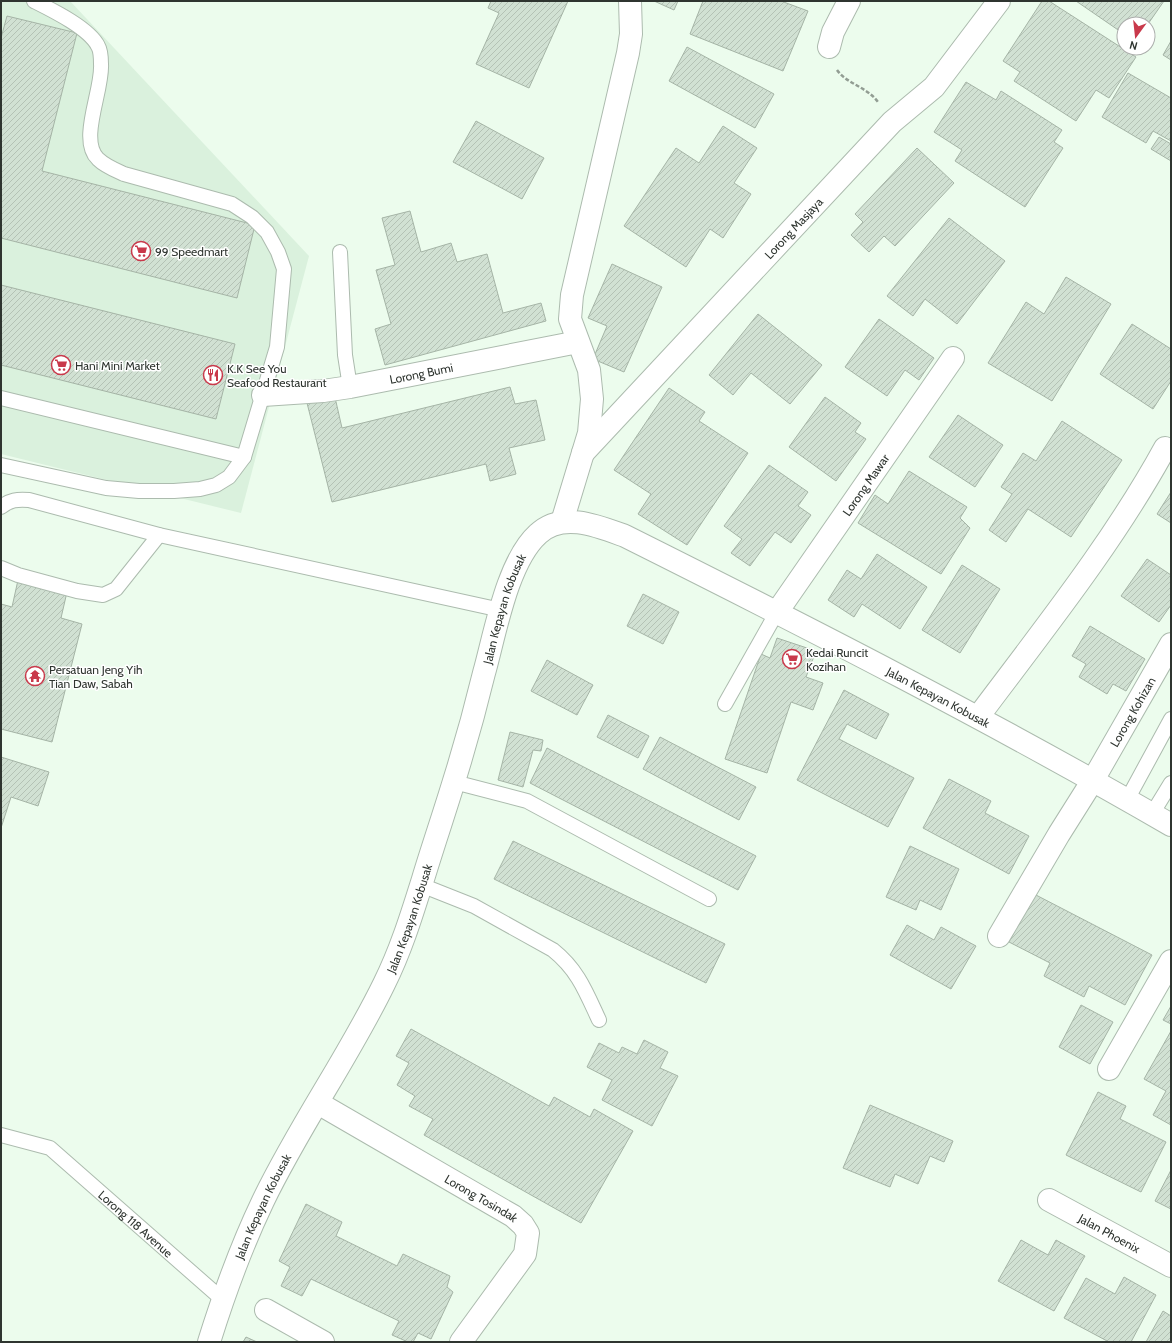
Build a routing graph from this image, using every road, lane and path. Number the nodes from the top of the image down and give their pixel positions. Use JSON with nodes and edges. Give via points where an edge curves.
{"nodes":[{"id":1,"x":35,"y":1,"type":"edge"},
{"id":2,"x":630,"y":1,"type":"edge"},
{"id":3,"x":849,"y":1,"type":"edge"},
{"id":4,"x":999,"y":1,"type":"edge"},
{"id":5,"x":829,"y":47,"type":"joint"},
{"id":6,"x":892,"y":122,"type":"junction"},
{"id":7,"x":340,"y":252,"type":"dead end"},
{"id":8,"x":578,"y":342,"type":"junction"},
{"id":9,"x":953,"y":358,"type":"dead end"},
{"id":10,"x":350,"y":387,"type":"junction"},
{"id":11,"x":263,"y":395,"type":"junction"},
{"id":12,"x":1,"y":398,"type":"edge"},
{"id":13,"x":1165,"y":448,"type":"dead end"},
{"id":14,"x":583,"y":453,"type":"junction"},
{"id":15,"x":244,"y":457,"type":"junction"},
{"id":16,"x":1,"y":465,"type":"edge"},
{"id":17,"x":1,"y":507,"type":"edge"},
{"id":18,"x":562,"y":522,"type":"junction"},
{"id":19,"x":159,"y":535,"type":"junction"},
{"id":20,"x":1,"y":568,"type":"edge"},
{"id":21,"x":501,"y":610,"type":"junction"},
{"id":22,"x":777,"y":612,"type":"junction"},
{"id":23,"x":1171,"y":644,"type":"edge"},
{"id":24,"x":726,"y":704,"type":"dead end"},
{"id":25,"x":978,"y":717,"type":"junction"},
{"id":26,"x":1171,"y":719,"type":"edge"},
{"id":27,"x":1093,"y":780,"type":"junction"},
{"id":28,"x":454,"y":782,"type":"junction"},
{"id":29,"x":1171,"y":783,"type":"edge"},
{"id":30,"x":1127,"y":800,"type":"junction"},
{"id":31,"x":1152,"y":814,"type":"junction"},
{"id":32,"x":1171,"y":825,"type":"edge"},
{"id":33,"x":421,"y":885,"type":"junction"},
{"id":34,"x":709,"y":899,"type":"dead end"},
{"id":35,"x":999,"y":936,"type":"dead end"},
{"id":36,"x":1171,"y":961,"type":"edge"},
{"id":37,"x":599,"y":1020,"type":"dead end"},
{"id":38,"x":1109,"y":1069,"type":"dead end"},
{"id":39,"x":318,"y":1103,"type":"junction"},
{"id":40,"x":1,"y":1135,"type":"edge"},
{"id":41,"x":1049,"y":1200,"type":"dead end"},
{"id":42,"x":1171,"y":1266,"type":"edge"},
{"id":43,"x":223,"y":1300,"type":"junction"},
{"id":44,"x":266,"y":1310,"type":"dead end"},
{"id":45,"x":209,"y":1342,"type":"edge"},
{"id":46,"x":323,"y":1342,"type":"edge"},
{"id":47,"x":461,"y":1342,"type":"edge"}],
"edges":[{"from":1,"to":11,"type":"lane","via":[[87,33],[99,47],[102,76],[90,132],[96,158],[124,174],[232,204],[252,217],[267,232],[284,269],[277,347]]},
{"from":2,"to":8,"type":"street","name":"Lorong Masjaya","via":[[631,34],[628,53],[572,295],[570,319]]},
{"from":3,"to":5,"type":"street","via":[[833,32]]},
{"from":4,"to":6,"type":"street","name":"Lorong Masjaya","via":[[934,87]]},
{"from":5,"to":6,"type":"path","via":[[830,58],[839,72],[872,93]]},
{"from":6,"to":14,"type":"street","name":"Lorong Masjaya"},
{"from":7,"to":10,"type":"lane","via":[[345,355]]},
{"from":8,"to":10,"type":"street","name":"Lorong Bumi"},
{"from":8,"to":14,"type":"street","name":"Lorong Masjaya","via":[[592,385],[590,422]]},
{"from":9,"to":22,"type":"street","name":"Lorong Mawar"},
{"from":10,"to":11,"type":"street","name":"Lorong Bumi"},
{"from":11,"to":15,"type":"lane"},
{"from":12,"to":15,"type":"lane"},
{"from":13,"to":25,"type":"street","via":[[1147,480],[1061,606]]},
{"from":14,"to":18,"type":"street","name":"Lorong Masjaya"},
{"from":15,"to":16,"type":"lane","via":[[229,477],[216,485],[174,491],[139,492],[106,488]]},
{"from":17,"to":19,"type":"lane","via":[[9,501],[29,500]]},
{"from":18,"to":21,"type":"street","name":"Jalan Kepayan Kobusak","via":[[552,524],[537,534],[520,558]]},
{"from":18,"to":22,"type":"street","name":"Jalan Kepayan Kobusak","via":[[582,523],[625,536]]},
{"from":19,"to":20,"type":"lane","via":[[116,589],[103,595],[76,591]]},
{"from":19,"to":21,"type":"lane"},
{"from":21,"to":28,"type":"street","name":"Jalan Kepayan Kobusak"},
{"from":22,"to":24,"type":"lane"},
{"from":22,"to":25,"type":"street","name":"Jalan Kepayan Kobusak"},
{"from":23,"to":27,"type":"street","name":"Lorong Kohizan"},
{"from":25,"to":27,"type":"street","name":"Jalan Kepayan Kobusak"},
{"from":26,"to":30,"type":"lane"},
{"from":27,"to":30,"type":"street","name":"Jalan Kepayan Kobusak"},
{"from":27,"to":35,"type":"street","name":"Lorong Kohizan"},
{"from":28,"to":33,"type":"street","name":"Jalan Kepayan Kobusak"},
{"from":28,"to":34,"type":"lane","via":[[527,801]]},
{"from":29,"to":31,"type":"lane"},
{"from":30,"to":31,"type":"street","name":"Jalan Kepayan Kobusak"},
{"from":31,"to":32,"type":"street","name":"Jalan Kepayan Kobusak"},
{"from":33,"to":37,"type":"lane","via":[[474,906],[553,950],[578,976]]},
{"from":33,"to":39,"type":"street","name":"Jalan Kepayan Kobusak","via":[[401,946],[384,984]]},
{"from":36,"to":38,"type":"street"},
{"from":39,"to":43,"type":"street","name":"Jalan Kepayan Kobusak","via":[[264,1200],[242,1247]]},
{"from":39,"to":47,"type":"street","name":"Lorong Tosindak","via":[[513,1216],[528,1233],[525,1254]]},
{"from":40,"to":43,"type":"lane","name":"Lorong 118 Avenue","via":[[50,1148]]},
{"from":41,"to":42,"type":"street","name":"Jalan Phoenix"},
{"from":43,"to":45,"type":"street","name":"Jalan Kepayan Kobusak"},
{"from":44,"to":46,"type":"street"}]}
